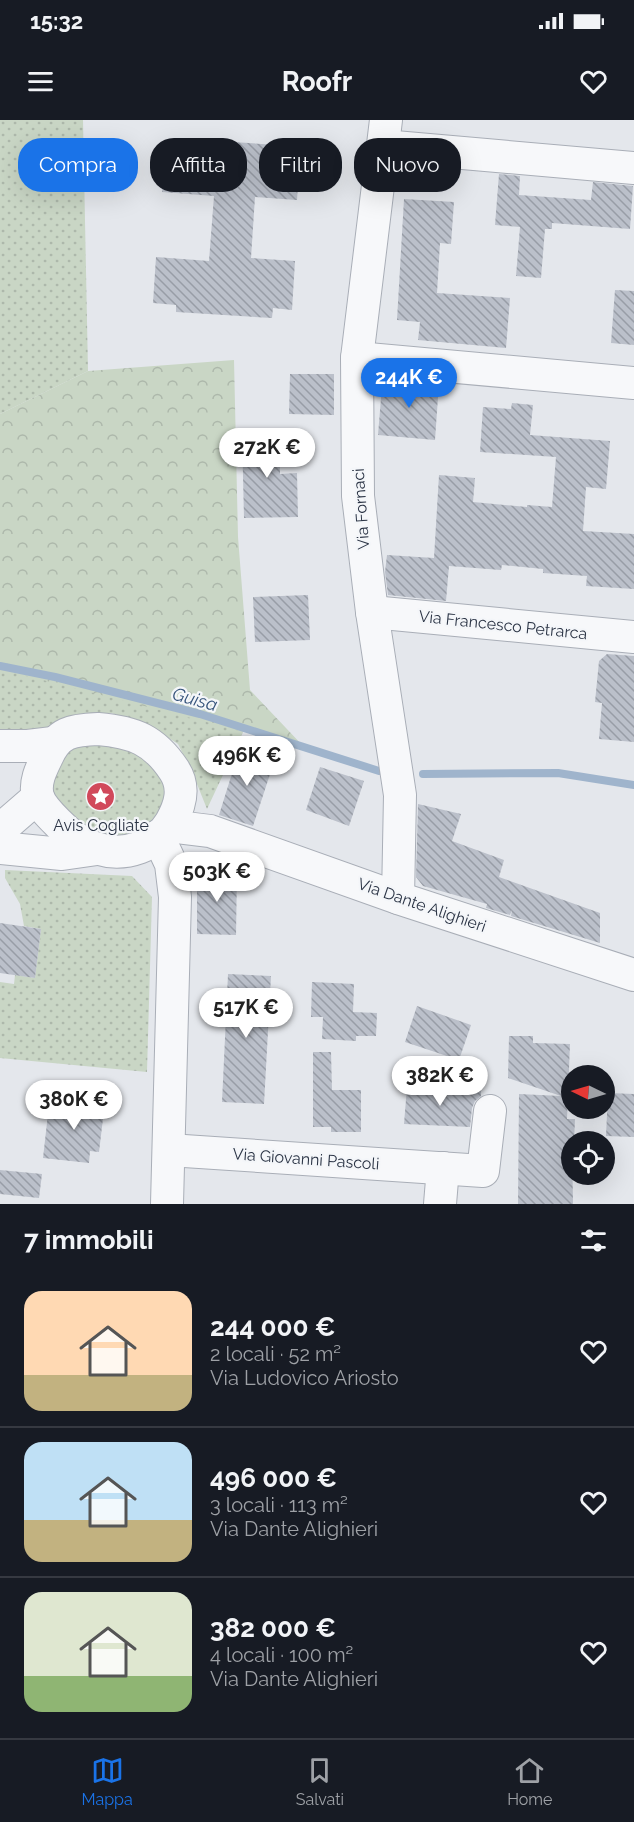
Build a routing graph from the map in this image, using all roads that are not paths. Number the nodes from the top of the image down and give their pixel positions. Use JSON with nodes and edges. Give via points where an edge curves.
{"nodes":[{"id":1,"x":385,"y":133,"type":"edge"},
{"id":2,"x":634,"y":168,"type":"edge"},
{"id":3,"x":357,"y":358,"type":"junction"},
{"id":4,"x":634,"y":383,"type":"edge"},
{"id":5,"x":372,"y":612,"type":"junction"},
{"id":6,"x":634,"y":638,"type":"edge"},
{"id":7,"x":53,"y":743,"type":"junction"},
{"id":8,"x":0,"y":746,"type":"edge"},
{"id":9,"x":0,"y":761,"type":"edge"},
{"id":10,"x":38,"y":790,"type":"junction"},
{"id":11,"x":182,"y":794,"type":"junction"},
{"id":12,"x":0,"y":830,"type":"edge"},
{"id":13,"x":164,"y":831,"type":"junction"},
{"id":14,"x":210,"y":831,"type":"junction"},
{"id":15,"x":0,"y":848,"type":"edge"},
{"id":16,"x":97,"y":849,"type":"junction"},
{"id":17,"x":129,"y":851,"type":"junction"},
{"id":18,"x":175,"y":897,"type":"junction"},
{"id":19,"x":398,"y":898,"type":"junction"},
{"id":20,"x":634,"y":975,"type":"edge"},
{"id":21,"x":490,"y":1111,"type":"dead end"},
{"id":22,"x":170,"y":1150,"type":"junction"},
{"id":23,"x":443,"y":1168,"type":"junction"},
{"id":24,"x":167,"y":1204,"type":"edge"},
{"id":25,"x":440,"y":1204,"type":"edge"}],
"edges":[{"from":1,"to":2,"type":"street"},
{"from":1,"to":3,"type":"street","name":"Via Fornaci"},
{"from":3,"to":4,"type":"street"},
{"from":3,"to":5,"type":"street","name":"Via Fornaci","via":[[358,496]]},
{"from":5,"to":6,"type":"street","name":"Via Francesco Petrarca"},
{"from":5,"to":19,"type":"street","name":"Via Fornaci","via":[[400,795]]},
{"from":7,"to":8,"type":"street"},
{"from":7,"to":10,"type":"street","via":[[39,774]]},
{"from":7,"to":11,"type":"street","via":[[66,734],[91,729],[120,731],[142,738],[160,750],[176,773]]},
{"from":9,"to":10,"type":"street"},
{"from":10,"to":12,"type":"street"},
{"from":10,"to":16,"type":"street","via":[[48,813],[65,830]]},
{"from":11,"to":13,"type":"street","via":[[180,805]]},
{"from":11,"to":14,"type":"street"},
{"from":13,"to":14,"type":"street","name":"Via Dante Alighieri"},
{"from":13,"to":17,"type":"street","via":[[147,845]]},
{"from":13,"to":18,"type":"street"},
{"from":14,"to":19,"type":"street","name":"Via Dante Alighieri"},
{"from":15,"to":16,"type":"street","via":[[62,854]]},
{"from":16,"to":17,"type":"street"},
{"from":17,"to":18,"type":"street","via":[[161,873]]},
{"from":18,"to":22,"type":"street"},
{"from":19,"to":20,"type":"street","name":"Via Dante Alighieri"},
{"from":21,"to":23,"type":"street","name":"Via Giovanni Pascoli","via":[[483,1171]]},
{"from":22,"to":23,"type":"street","name":"Via Giovanni Pascoli"},
{"from":22,"to":24,"type":"street"},
{"from":23,"to":25,"type":"street"}]}
